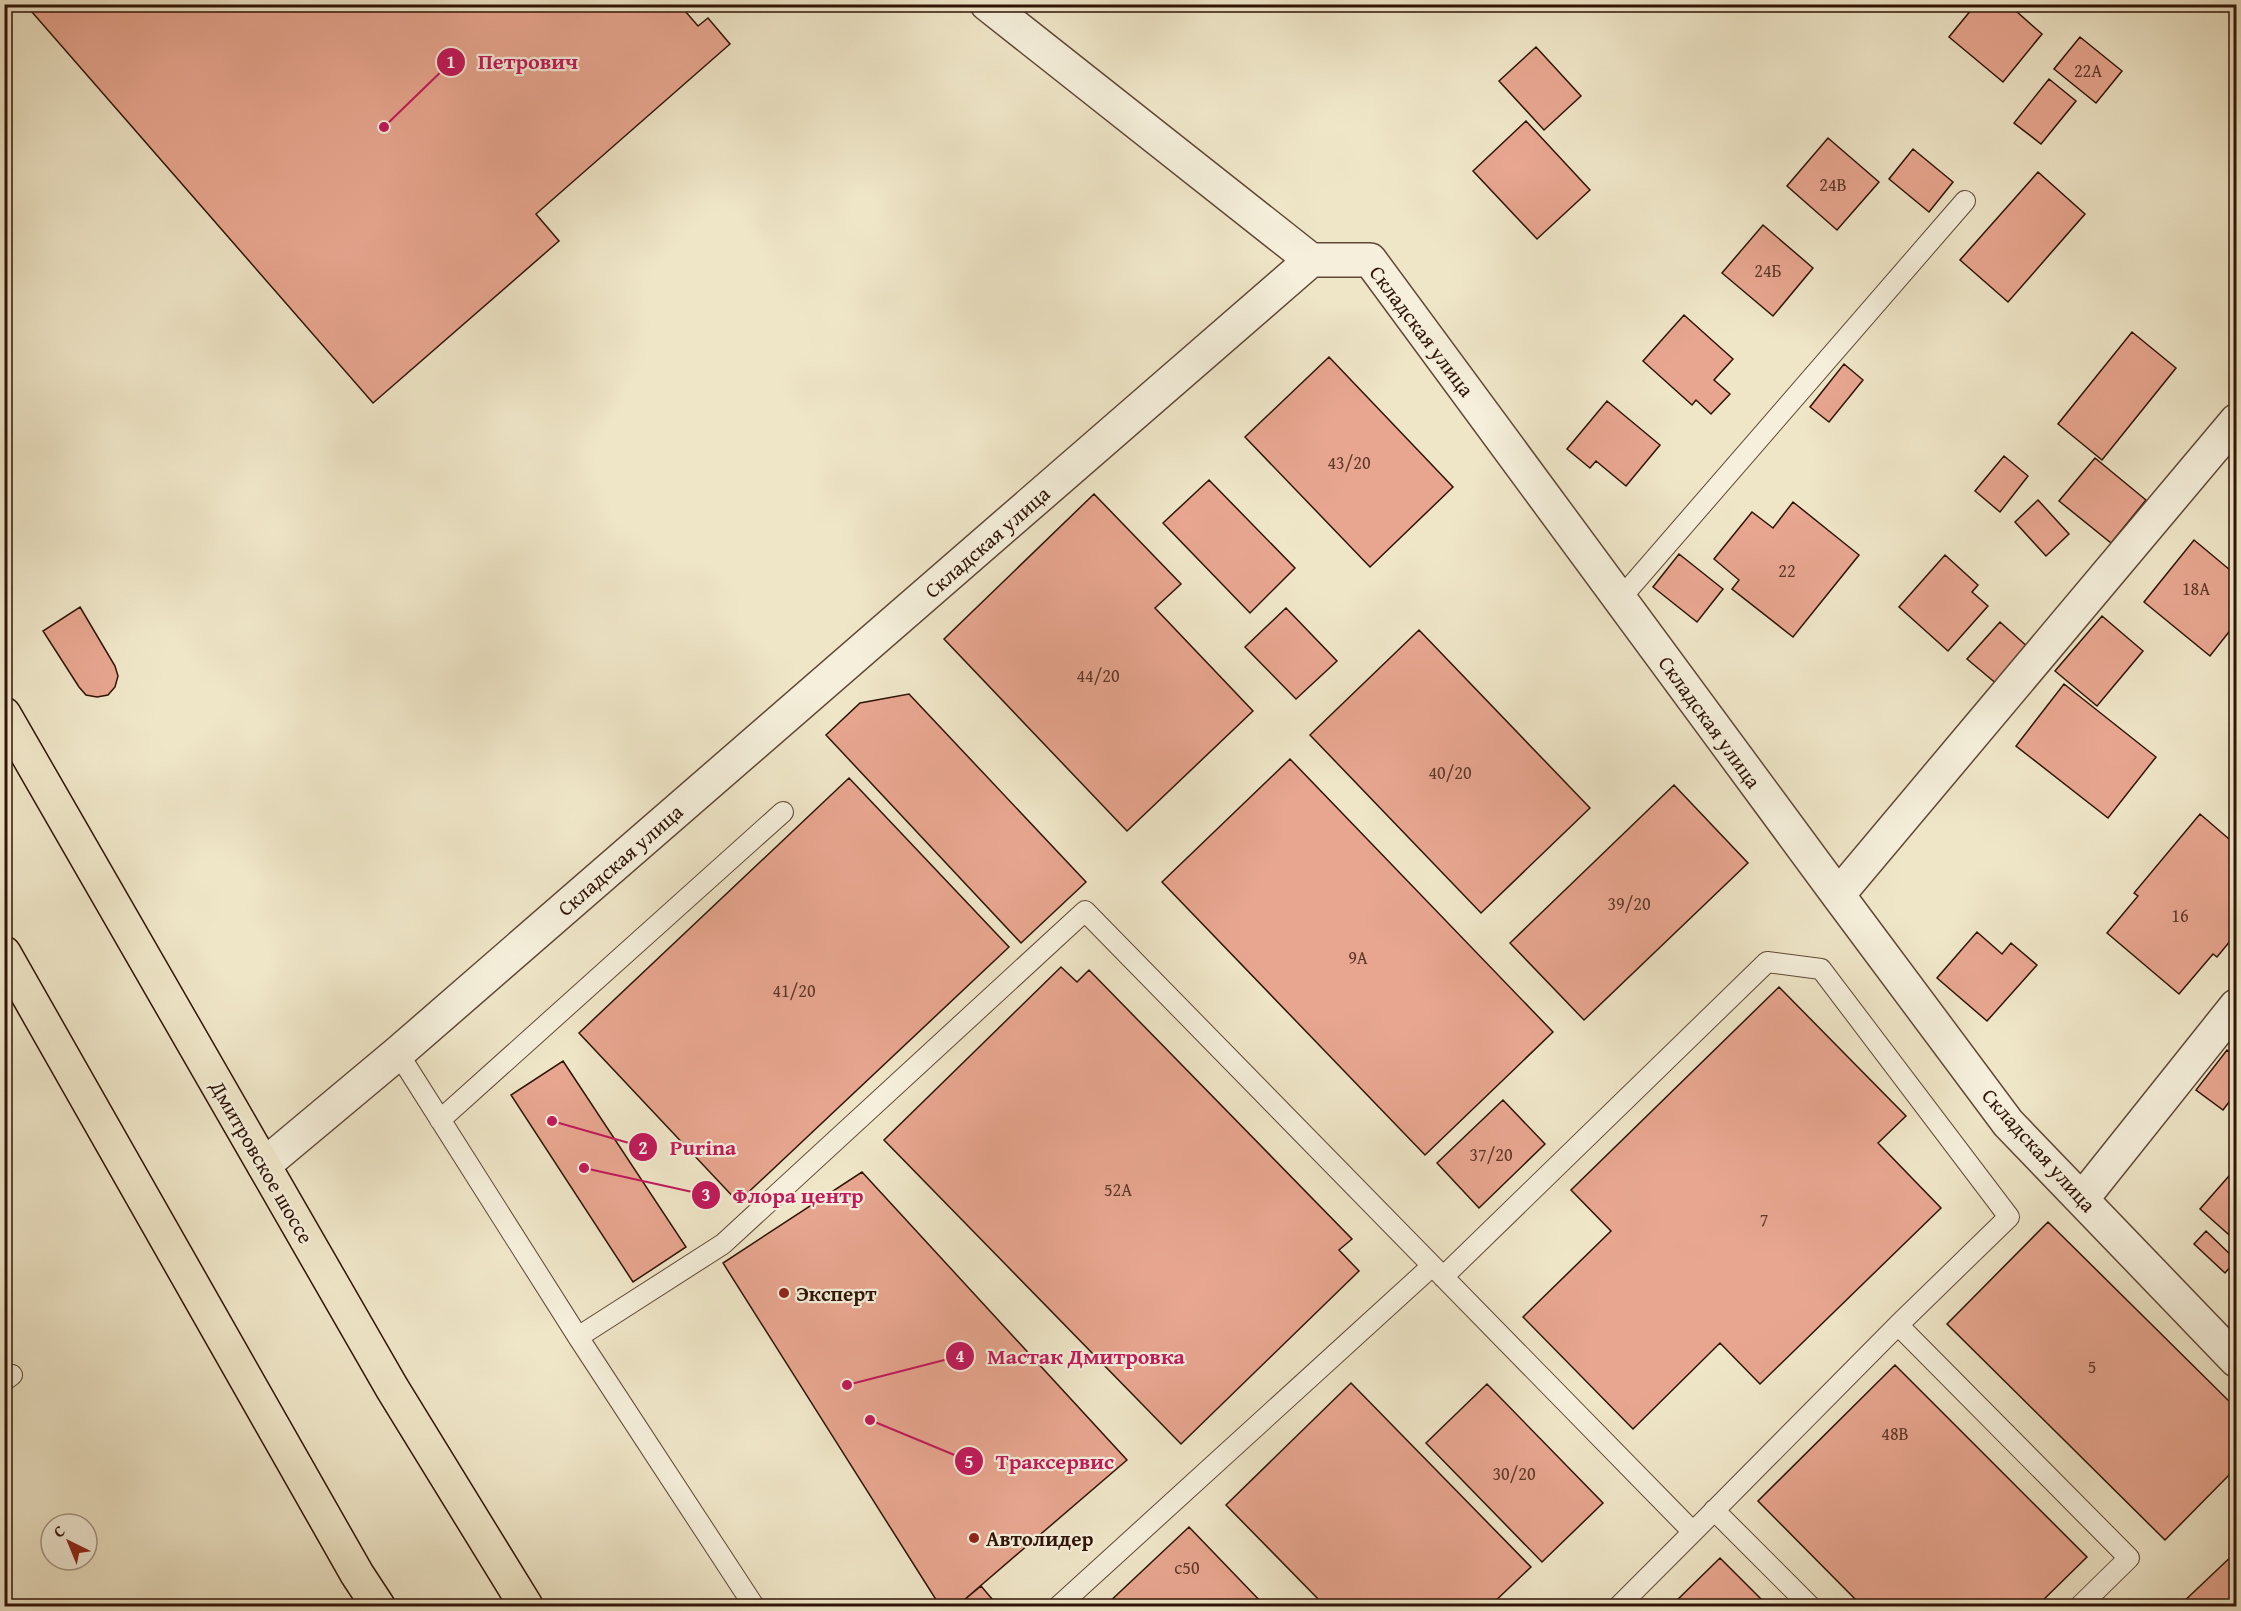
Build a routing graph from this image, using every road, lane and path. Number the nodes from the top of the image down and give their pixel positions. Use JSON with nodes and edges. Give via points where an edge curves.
{"nodes":[{"id":1,"x":987,"y":4,"type":"edge"},
{"id":2,"x":1965,"y":201,"type":"dead end"},
{"id":3,"x":1311,"y":260,"type":"junction"},
{"id":4,"x":2236,"y":421,"type":"edge"},
{"id":5,"x":1620,"y":599,"type":"junction"},
{"id":6,"x":4,"y":714,"type":"edge"},
{"id":7,"x":783,"y":812,"type":"dead end"},
{"id":8,"x":1838,"y":896,"type":"junction"},
{"id":9,"x":4,"y":953,"type":"edge"},
{"id":10,"x":2236,"y":1006,"type":"edge"},
{"id":11,"x":398,"y":1053,"type":"junction"},
{"id":12,"x":440,"y":1120,"type":"junction"},
{"id":13,"x":264,"y":1165,"type":"junction"},
{"id":14,"x":2082,"y":1199,"type":"junction"},
{"id":15,"x":1438,"y":1271,"type":"junction"},
{"id":16,"x":1898,"y":1325,"type":"junction"},
{"id":17,"x":578,"y":1337,"type":"junction"},
{"id":18,"x":2236,"y":1360,"type":"edge"},
{"id":19,"x":1714,"y":1510,"type":"junction"},
{"id":20,"x":1693,"y":1532,"type":"junction"},
{"id":21,"x":357,"y":1574,"type":"junction"},
{"id":22,"x":355,"y":1606,"type":"edge"},
{"id":23,"x":378,"y":1606,"type":"edge"},
{"id":24,"x":526,"y":1606,"type":"edge"},
{"id":25,"x":753,"y":1606,"type":"edge"},
{"id":26,"x":1059,"y":1606,"type":"edge"},
{"id":27,"x":1619,"y":1606,"type":"edge"},
{"id":28,"x":1810,"y":1606,"type":"edge"},
{"id":29,"x":2080,"y":1606,"type":"edge"}],
"edges":[{"from":1,"to":3,"type":"street"},
{"from":2,"to":5,"type":"lane"},
{"from":3,"to":5,"type":"street","name":"Складская улица","via":[[1370,260]]},
{"from":3,"to":11,"type":"street","name":"Складская улица"},
{"from":4,"to":8,"type":"street"},
{"from":5,"to":8,"type":"street","name":"Складская улица"},
{"from":6,"to":13,"type":"highway","name":"Дмитровское шоссе"},
{"from":7,"to":12,"type":"lane"},
{"from":8,"to":14,"type":"street","name":"Складская улица","via":[[2008,1123]]},
{"from":9,"to":21,"type":"highway"},
{"from":10,"to":14,"type":"street"},
{"from":11,"to":12,"type":"lane"},
{"from":11,"to":13,"type":"street","name":"Складская улица"},
{"from":12,"to":17,"type":"lane"},
{"from":13,"to":24,"type":"highway","name":"Дмитровское шоссе","via":[[392,1388]]},
{"from":14,"to":18,"type":"street","name":"Складская улица"},
{"from":15,"to":16,"type":"lane","via":[[1767,962],[1821,969],[2009,1217]]},
{"from":15,"to":17,"type":"lane","via":[[1085,911],[723,1244]]},
{"from":15,"to":20,"type":"lane"},
{"from":15,"to":26,"type":"lane"},
{"from":16,"to":19,"type":"lane"},
{"from":16,"to":29,"type":"lane","via":[[2129,1558]]},
{"from":17,"to":25,"type":"lane"},
{"from":19,"to":20,"type":"lane"},
{"from":19,"to":28,"type":"lane"},
{"from":20,"to":27,"type":"lane"},
{"from":21,"to":22,"type":"lane"},
{"from":21,"to":23,"type":"highway"}]}
